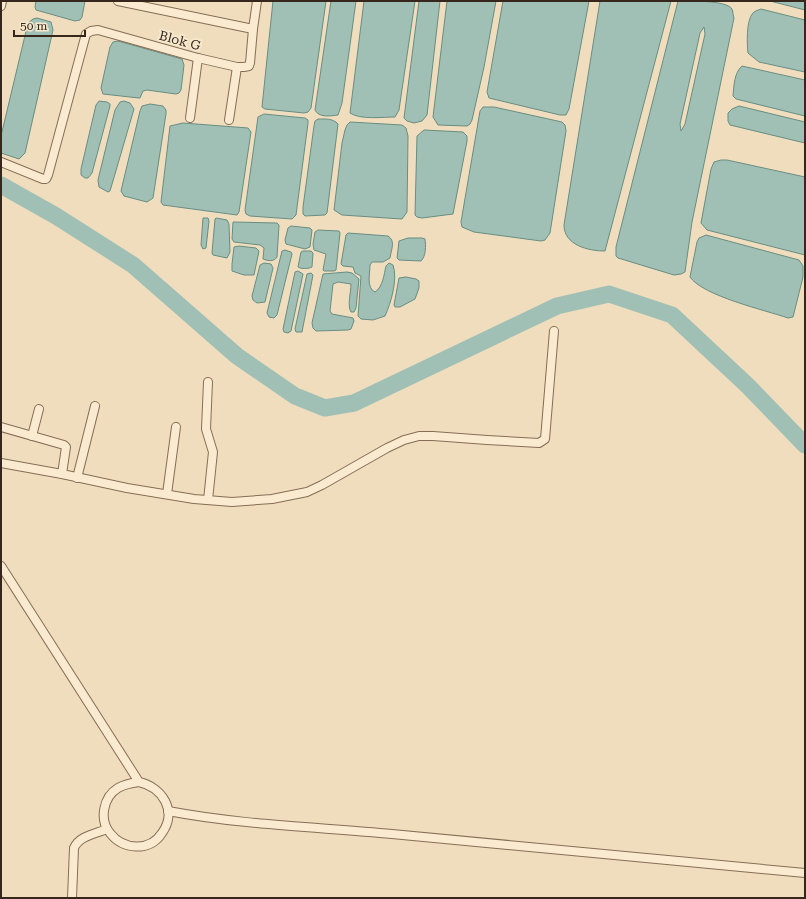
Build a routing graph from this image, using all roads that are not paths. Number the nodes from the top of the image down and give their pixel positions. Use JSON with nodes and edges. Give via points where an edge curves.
{"nodes":[{"id":1,"x":2,"y":1,"type":"edge"},
{"id":2,"x":118,"y":1,"type":"edge"},
{"id":3,"x":257,"y":1,"type":"edge"},
{"id":4,"x":1,"y":6,"type":"edge"},
{"id":5,"x":253,"y":29,"type":"junction"},
{"id":6,"x":198,"y":58,"type":"junction"},
{"id":7,"x":237,"y":67,"type":"junction"},
{"id":8,"x":190,"y":118,"type":"dead end"},
{"id":9,"x":229,"y":120,"type":"dead end"},
{"id":10,"x":1,"y":162,"type":"edge"},
{"id":11,"x":554,"y":331,"type":"dead end"},
{"id":12,"x":208,"y":382,"type":"dead end"},
{"id":13,"x":95,"y":406,"type":"dead end"},
{"id":14,"x":39,"y":409,"type":"dead end"},
{"id":15,"x":1,"y":427,"type":"edge"},
{"id":16,"x":176,"y":427,"type":"dead end"},
{"id":17,"x":32,"y":436,"type":"junction"},
{"id":18,"x":1,"y":463,"type":"edge"},
{"id":19,"x":62,"y":474,"type":"junction"},
{"id":20,"x":77,"y":478,"type":"junction"},
{"id":21,"x":167,"y":494,"type":"junction"},
{"id":22,"x":208,"y":500,"type":"junction"},
{"id":23,"x":1,"y":566,"type":"edge"},
{"id":24,"x":139,"y":782,"type":"junction"},
{"id":25,"x":168,"y":811,"type":"junction"},
{"id":26,"x":107,"y":829,"type":"junction"},
{"id":27,"x":805,"y":873,"type":"edge"},
{"id":28,"x":72,"y":898,"type":"edge"}],
"edges":[{"from":1,"to":4,"type":"street"},
{"from":2,"to":5,"type":"street"},
{"from":3,"to":5,"type":"street"},
{"from":5,"to":7,"type":"street","name":"Blok G","via":[[250,63],[247,67]]},
{"from":6,"to":7,"type":"street","name":"Blok G"},
{"from":6,"to":8,"type":"street"},
{"from":6,"to":10,"type":"street","name":"Blok G","via":[[98,30],[90,31],[86,34],[46,179]]},
{"from":7,"to":9,"type":"street"},
{"from":11,"to":22,"type":"street","via":[[545,439],[541,442],[419,436],[387,448],[307,492],[252,501]]},
{"from":12,"to":22,"type":"street","via":[[206,429],[213,452]]},
{"from":13,"to":20,"type":"street"},
{"from":14,"to":17,"type":"street"},
{"from":15,"to":17,"type":"street"},
{"from":16,"to":21,"type":"street"},
{"from":17,"to":19,"type":"street","via":[[65,445]]},
{"from":18,"to":19,"type":"street"},
{"from":19,"to":20,"type":"street"},
{"from":20,"to":21,"type":"street"},
{"from":21,"to":22,"type":"street"},
{"from":23,"to":24,"type":"street"},
{"from":24,"to":25,"type":"street","via":[[148,784],[162,795]]},
{"from":24,"to":26,"type":"street","via":[[127,783],[109,796],[104,807]]},
{"from":25,"to":26,"type":"street","via":[[167,823],[162,833],[154,842],[145,846],[125,845]]},
{"from":25,"to":27,"type":"street","via":[[257,823],[390,833]]},
{"from":26,"to":28,"type":"street","via":[[76,842]]}]}
